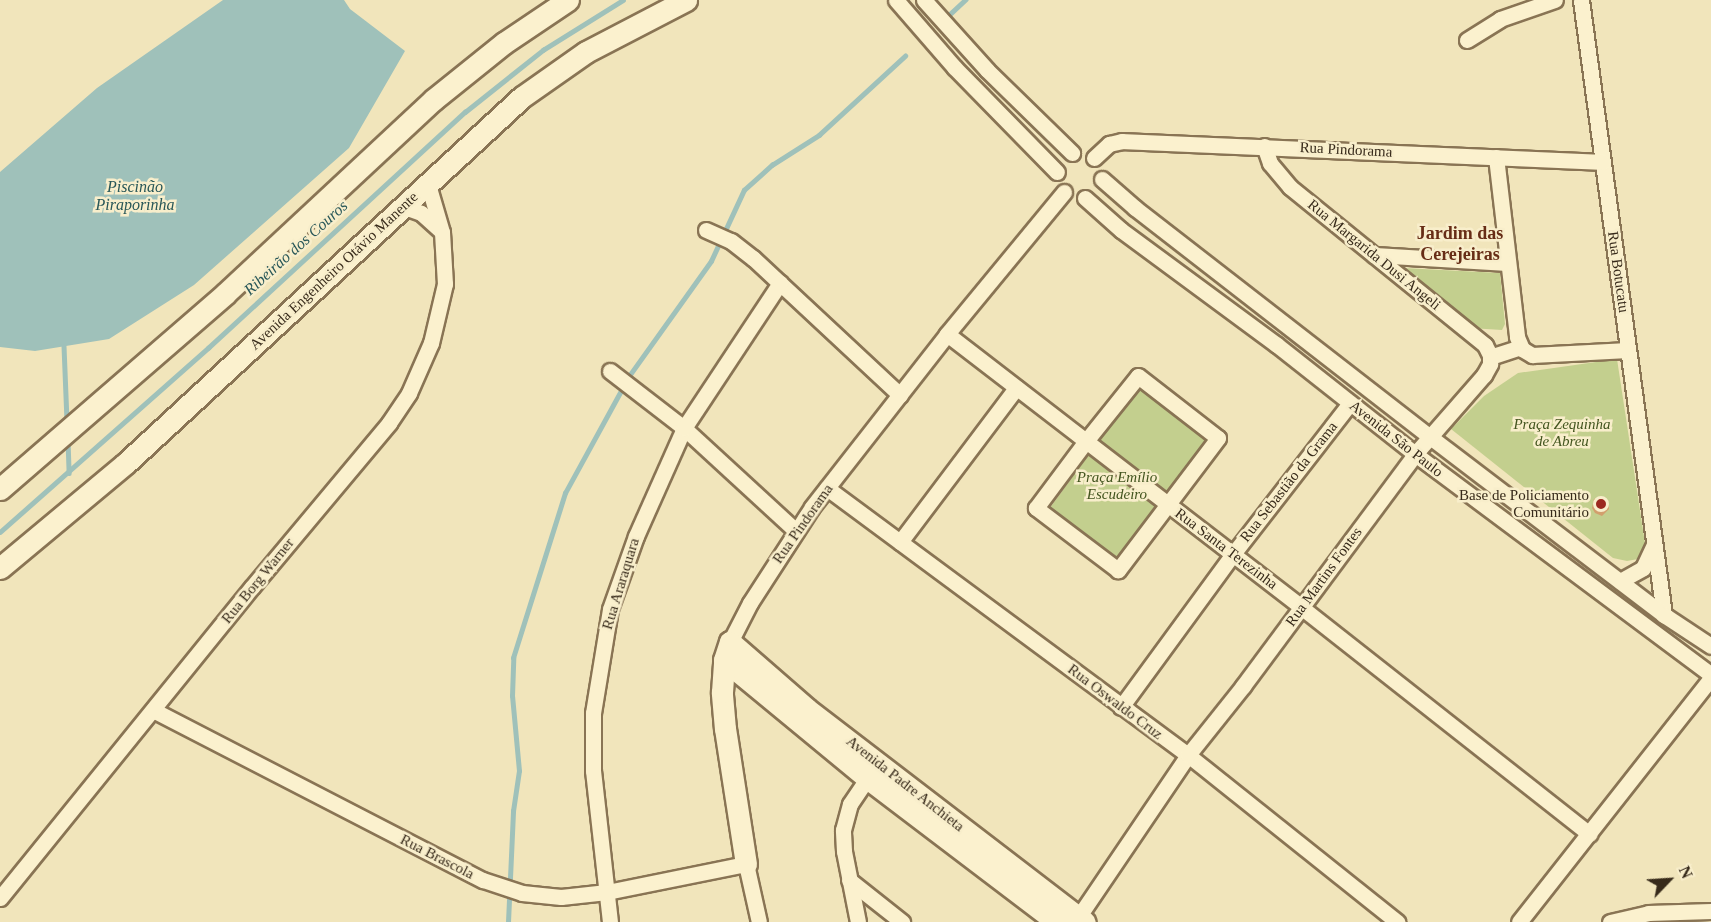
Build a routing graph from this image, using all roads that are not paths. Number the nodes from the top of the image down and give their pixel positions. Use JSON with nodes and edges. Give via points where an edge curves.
{"nodes":[{"id":1,"x":568,"y":0,"type":"edge"},
{"id":2,"x":686,"y":0,"type":"edge"},
{"id":3,"x":896,"y":0,"type":"edge"},
{"id":4,"x":924,"y":0,"type":"edge"},
{"id":5,"x":1555,"y":0,"type":"edge"},
{"id":6,"x":1581,"y":0,"type":"edge"},
{"id":7,"x":1467,"y":40,"type":"dead end"},
{"id":8,"x":1264,"y":146,"type":"junction"},
{"id":9,"x":1072,"y":153,"type":"junction"},
{"id":10,"x":1496,"y":157,"type":"junction"},
{"id":11,"x":1094,"y":158,"type":"junction"},
{"id":12,"x":1603,"y":162,"type":"junction"},
{"id":13,"x":1057,"y":172,"type":"junction"},
{"id":14,"x":1102,"y":179,"type":"junction"},
{"id":15,"x":428,"y":184,"type":"junction"},
{"id":16,"x":1064,"y":192,"type":"junction"},
{"id":17,"x":1085,"y":198,"type":"junction"},
{"id":18,"x":404,"y":207,"type":"junction"},
{"id":19,"x":710,"y":231,"type":"dead end"},
{"id":20,"x":442,"y":232,"type":"junction"},
{"id":21,"x":1374,"y":255,"type":"junction"},
{"id":22,"x":1411,"y":258,"type":"junction"},
{"id":23,"x":1508,"y":263,"type":"junction"},
{"id":24,"x":1393,"y":270,"type":"junction"},
{"id":25,"x":780,"y":283,"type":"junction"},
{"id":26,"x":1263,"y":307,"type":"junction"},
{"id":27,"x":1250,"y":325,"type":"junction"},
{"id":28,"x":947,"y":334,"type":"junction"},
{"id":29,"x":1520,"y":346,"type":"junction"},
{"id":30,"x":1628,"y":350,"type":"junction"},
{"id":31,"x":1490,"y":357,"type":"junction"},
{"id":32,"x":614,"y":374,"type":"dead end"},
{"id":33,"x":1016,"y":388,"type":"junction"},
{"id":34,"x":900,"y":395,"type":"junction"},
{"id":35,"x":1350,"y":403,"type":"junction"},
{"id":36,"x":684,"y":428,"type":"junction"},
{"id":37,"x":1429,"y":436,"type":"junction"},
{"id":38,"x":1086,"y":441,"type":"junction"},
{"id":39,"x":1414,"y":454,"type":"junction"},
{"id":40,"x":2,"y":485,"type":"edge"},
{"id":41,"x":827,"y":488,"type":"junction"},
{"id":42,"x":1511,"y":498,"type":"junction"},
{"id":43,"x":1168,"y":505,"type":"junction"},
{"id":44,"x":1498,"y":517,"type":"junction"},
{"id":45,"x":796,"y":531,"type":"junction"},
{"id":46,"x":900,"y":542,"type":"junction"},
{"id":47,"x":1654,"y":544,"type":"junction"},
{"id":48,"x":1233,"y":554,"type":"junction"},
{"id":49,"x":0,"y":568,"type":"edge"},
{"id":50,"x":1620,"y":581,"type":"junction"},
{"id":51,"x":1301,"y":607,"type":"junction"},
{"id":52,"x":1664,"y":615,"type":"junction"},
{"id":53,"x":1711,"y":646,"type":"edge"},
{"id":54,"x":727,"y":651,"type":"junction"},
{"id":55,"x":1711,"y":676,"type":"edge"},
{"id":56,"x":1121,"y":707,"type":"junction"},
{"id":57,"x":153,"y":710,"type":"junction"},
{"id":58,"x":1188,"y":755,"type":"junction"},
{"id":59,"x":872,"y":771,"type":"junction"},
{"id":60,"x":1589,"y":834,"type":"junction"},
{"id":61,"x":746,"y":864,"type":"junction"},
{"id":62,"x":849,"y":880,"type":"junction"},
{"id":63,"x":607,"y":892,"type":"junction"},
{"id":64,"x":0,"y":898,"type":"edge"},
{"id":65,"x":1711,"y":911,"type":"edge"},
{"id":66,"x":1079,"y":921,"type":"edge"},
{"id":67,"x":610,"y":922,"type":"edge"},
{"id":68,"x":759,"y":922,"type":"edge"},
{"id":69,"x":858,"y":922,"type":"edge"},
{"id":70,"x":902,"y":922,"type":"edge"},
{"id":71,"x":1057,"y":922,"type":"edge"},
{"id":72,"x":1398,"y":922,"type":"edge"},
{"id":73,"x":1519,"y":922,"type":"edge"},
{"id":74,"x":1610,"y":922,"type":"edge"}],
"edges":[{"from":1,"to":40,"type":"main road","via":[[504,44],[434,100],[226,293]]},
{"from":2,"to":15,"type":"main road","name":"Avenida Engenheiro Otávio Manente","via":[[558,71],[522,97]]},
{"from":3,"to":13,"type":"street","via":[[954,67]]},
{"from":4,"to":9,"type":"street","via":[[987,70]]},
{"from":5,"to":7,"type":"street","via":[[1500,19]]},
{"from":6,"to":12,"type":"street","name":"Rua Botucatu"},
{"from":8,"to":10,"type":"street","name":"Rua Pindorama"},
{"from":8,"to":11,"type":"street","name":"Rua Pindorama","via":[[1114,142]]},
{"from":8,"to":21,"type":"street","name":"Rua Margarida Dusi Angeli","via":[[1270,164],[1290,187]]},
{"from":9,"to":11,"type":"street"},
{"from":9,"to":13,"type":"street","via":[[1064,158]]},
{"from":10,"to":12,"type":"street","name":"Rua Pindorama"},
{"from":10,"to":23,"type":"street"},
{"from":11,"to":14,"type":"street"},
{"from":12,"to":30,"type":"street","name":"Rua Botucatu"},
{"from":13,"to":16,"type":"street"},
{"from":14,"to":17,"type":"street","via":[[1094,193]]},
{"from":14,"to":26,"type":"street","name":"Avenida São Paulo"},
{"from":15,"to":18,"type":"main road","name":"Avenida Engenheiro Otávio Manente"},
{"from":15,"to":20,"type":"street","name":"Rua Borg Warner"},
{"from":16,"to":17,"type":"street"},
{"from":16,"to":28,"type":"street","name":"Rua Pindorama"},
{"from":17,"to":27,"type":"street","name":"Avenida São Paulo","via":[[1121,230]]},
{"from":18,"to":20,"type":"street","via":[[421,213]]},
{"from":18,"to":49,"type":"main road","name":"Avenida Engenheiro Otávio Manente","via":[[126,463]]},
{"from":19,"to":25,"type":"street","via":[[731,241]]},
{"from":20,"to":57,"type":"street","name":"Rua Borg Warner","via":[[445,284],[440,313],[409,393],[389,423]]},
{"from":21,"to":22,"type":"street"},
{"from":21,"to":24,"type":"street","name":"Rua Margarida Dusi Angeli"},
{"from":22,"to":23,"type":"street"},
{"from":22,"to":24,"type":"street"},
{"from":23,"to":29,"type":"street"},
{"from":24,"to":31,"type":"street","name":"Rua Margarida Dusi Angeli","via":[[1482,343]]},
{"from":25,"to":34,"type":"street"},
{"from":25,"to":36,"type":"street","name":"Rua Araraquara"},
{"from":26,"to":27,"type":"street"},
{"from":26,"to":37,"type":"street","name":"Avenida São Paulo"},
{"from":27,"to":35,"type":"street","name":"Avenida São Paulo"},
{"from":28,"to":33,"type":"street","name":"Rua Santa Terezinha"},
{"from":28,"to":34,"type":"street","name":"Rua Pindorama"},
{"from":29,"to":30,"type":"street","via":[[1532,355]]},
{"from":29,"to":31,"type":"street"},
{"from":30,"to":47,"type":"street","name":"Rua Botucatu"},
{"from":31,"to":37,"type":"street","name":"Rua Martins Fontes","via":[[1484,375]]},
{"from":32,"to":36,"type":"street"},
{"from":33,"to":38,"type":"street","name":"Rua Santa Terezinha"},
{"from":33,"to":46,"type":"street"},
{"from":34,"to":41,"type":"street","name":"Rua Pindorama"},
{"from":35,"to":39,"type":"street","name":"Avenida São Paulo"},
{"from":35,"to":48,"type":"street","name":"Rua Sebastião da Grama"},
{"from":36,"to":45,"type":"street"},
{"from":36,"to":63,"type":"street","name":"Rua Araraquara","via":[[636,536],[606,630],[593,724],[593,771]]},
{"from":37,"to":39,"type":"street","name":"Rua Martins Fontes"},
{"from":37,"to":42,"type":"street","name":"Avenida São Paulo"},
{"from":38,"to":43,"type":"street","name":"Rua Santa Terezinha"},
{"from":38,"to":43,"type":"street","via":[[1138,376],[1217,435]]},
{"from":38,"to":43,"type":"street","via":[[1037,510],[1118,570]]},
{"from":39,"to":44,"type":"street","name":"Avenida São Paulo"},
{"from":39,"to":51,"type":"street","name":"Rua Martins Fontes"},
{"from":41,"to":45,"type":"street","name":"Rua Pindorama"},
{"from":41,"to":46,"type":"street","name":"Rua Oswaldo Cruz"},
{"from":42,"to":44,"type":"street"},
{"from":42,"to":50,"type":"street","name":"Avenida São Paulo"},
{"from":43,"to":48,"type":"street","name":"Rua Santa Terezinha"},
{"from":44,"to":55,"type":"street","name":"Avenida São Paulo"},
{"from":45,"to":54,"type":"street","name":"Rua Pindorama","via":[[750,603]]},
{"from":46,"to":56,"type":"street","name":"Rua Oswaldo Cruz"},
{"from":47,"to":50,"type":"street","via":[[1643,568]]},
{"from":47,"to":52,"type":"street","name":"Rua Botucatu"},
{"from":48,"to":51,"type":"street","name":"Rua Santa Terezinha"},
{"from":48,"to":56,"type":"street","name":"Rua Sebastião da Grama"},
{"from":50,"to":52,"type":"street","name":"Avenida São Paulo"},
{"from":51,"to":58,"type":"street","name":"Rua Martins Fontes"},
{"from":51,"to":60,"type":"street","name":"Rua Santa Terezinha"},
{"from":52,"to":53,"type":"street","name":"Avenida São Paulo"},
{"from":54,"to":59,"type":"main road","name":"Avenida Padre Anchieta"},
{"from":54,"to":61,"type":"main road","name":"Rua Pindorama","via":[[722,692],[725,729]]},
{"from":55,"to":60,"type":"street"},
{"from":56,"to":58,"type":"street","name":"Rua Oswaldo Cruz"},
{"from":57,"to":63,"type":"street","name":"Rua Brascola","via":[[468,873],[522,893],[561,897]]},
{"from":57,"to":64,"type":"street","name":"Rua Borg Warner"},
{"from":58,"to":66,"type":"street","name":"Rua Martins Fontes"},
{"from":58,"to":72,"type":"street","name":"Rua Oswaldo Cruz"},
{"from":59,"to":62,"type":"street","via":[[849,804],[844,821]]},
{"from":59,"to":66,"type":"main road","name":"Avenida Padre Anchieta"},
{"from":59,"to":71,"type":"main road","name":"Avenida Padre Anchieta"},
{"from":60,"to":73,"type":"street"},
{"from":61,"to":63,"type":"street","name":"Rua Brascola"},
{"from":61,"to":68,"type":"street","name":"Rua Pindorama"},
{"from":62,"to":69,"type":"street"},
{"from":62,"to":70,"type":"street"},
{"from":63,"to":67,"type":"street","name":"Rua Araraquara"},
{"from":65,"to":74,"type":"street","via":[[1648,913]]}]}
